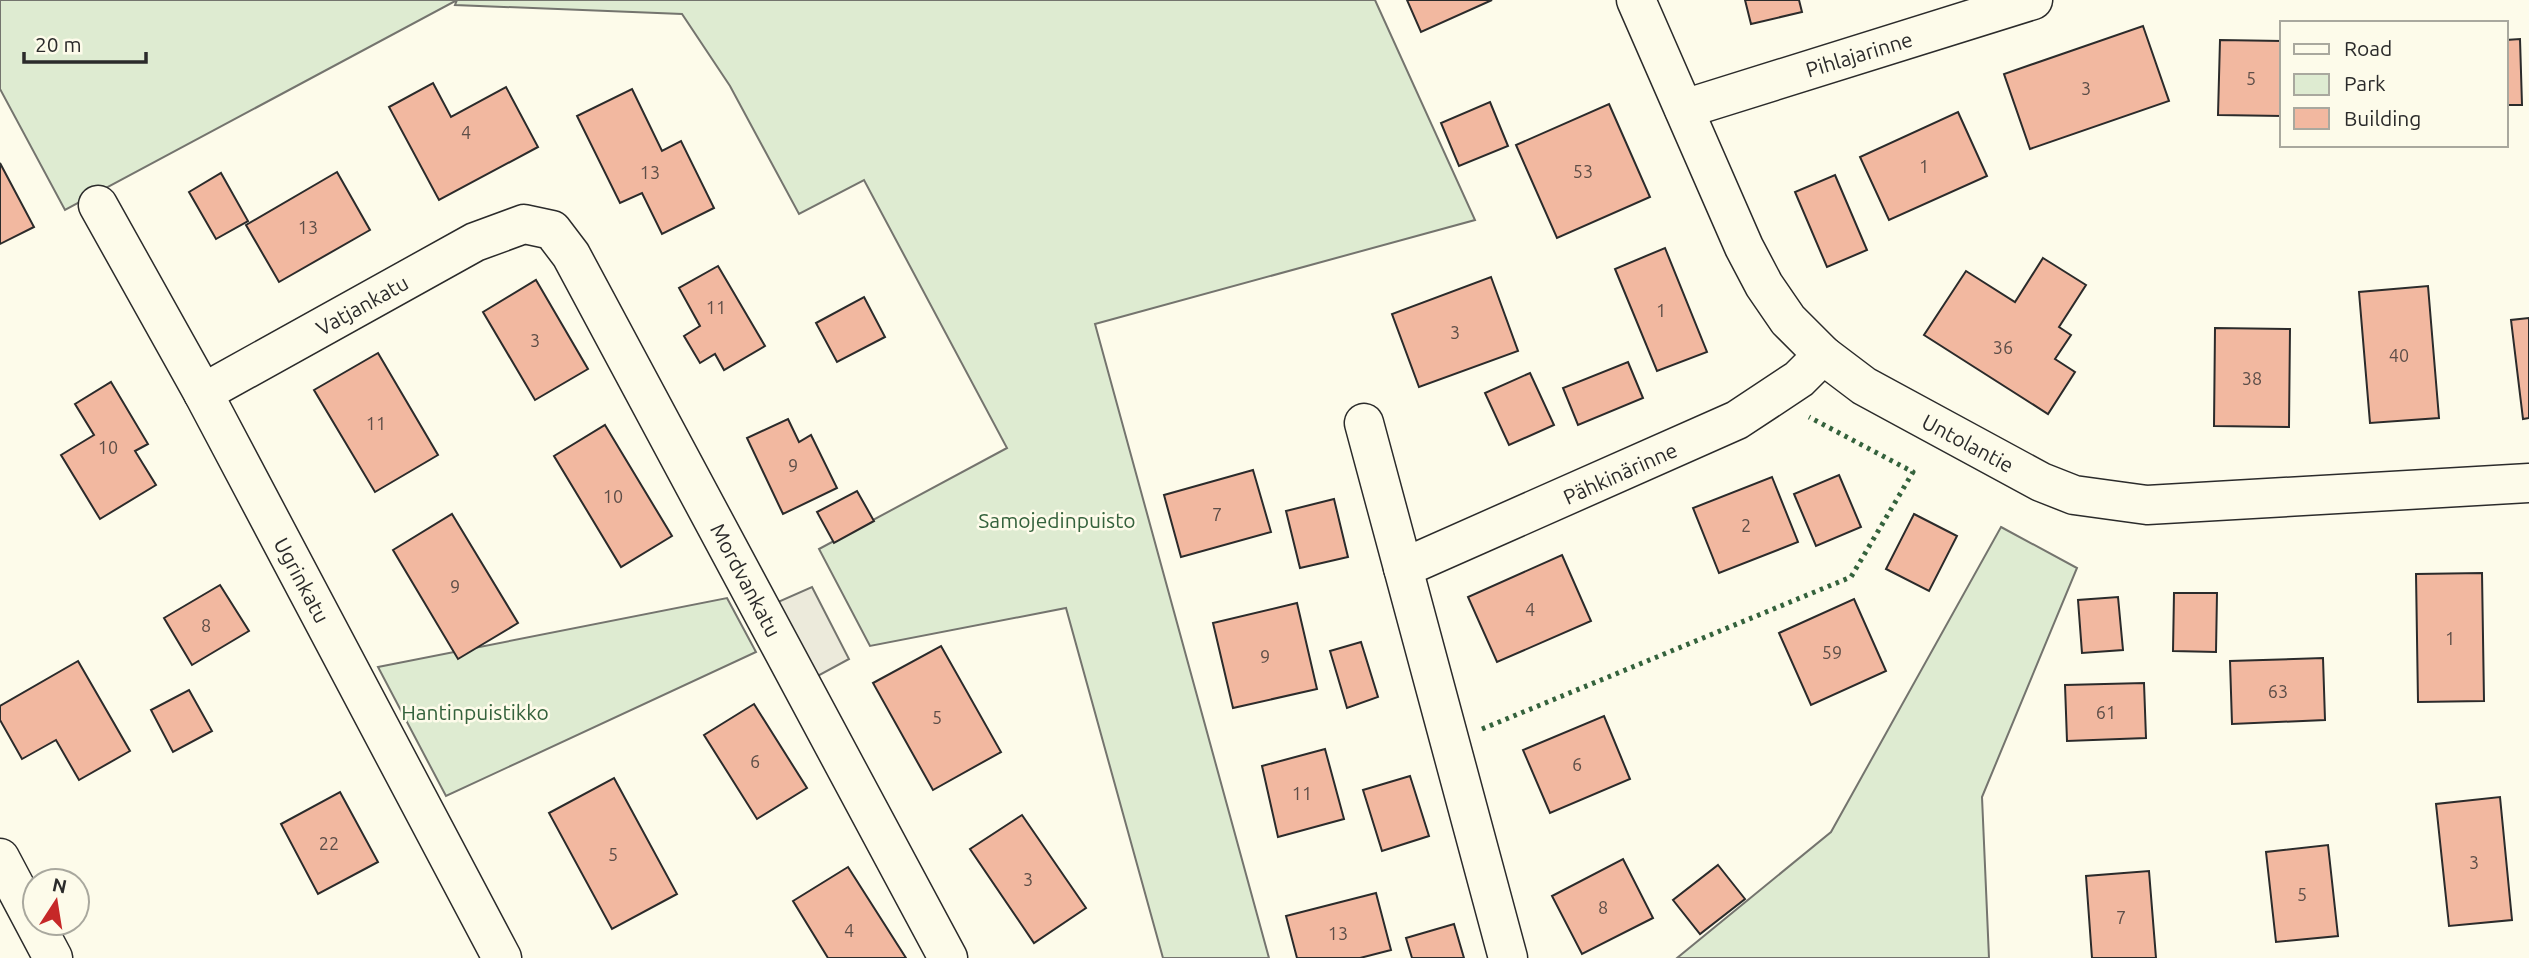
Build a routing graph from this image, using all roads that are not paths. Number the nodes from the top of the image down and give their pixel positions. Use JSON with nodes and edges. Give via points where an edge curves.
{"nodes":[{"id":1,"x":1636,"y":0,"type":"edge"},
{"id":2,"x":2033,"y":0,"type":"edge"},
{"id":3,"x":1684,"y":109,"type":"junction"},
{"id":4,"x":98,"y":205,"type":"dead end"},
{"id":5,"x":524,"y":224,"type":"joint"},
{"id":6,"x":1824,"y":355,"type":"junction"},
{"id":7,"x":203,"y":393,"type":"junction"},
{"id":8,"x":1364,"y":423,"type":"dead end"},
{"id":9,"x":2529,"y":483,"type":"edge"},
{"id":10,"x":1403,"y":568,"type":"junction"},
{"id":11,"x":0,"y":858,"type":"edge"},
{"id":12,"x":53,"y":958,"type":"edge"},
{"id":13,"x":502,"y":958,"type":"edge"},
{"id":14,"x":948,"y":958,"type":"edge"},
{"id":15,"x":1508,"y":958,"type":"edge"}],
"edges":[{"from":1,"to":3,"type":"street","name":"Untolantie"},
{"from":2,"to":3,"type":"street","name":"Pihlajarinne"},
{"from":3,"to":6,"type":"street","name":"Untolantie","via":[[1764,285],[1788,320]]},
{"from":4,"to":7,"type":"street","name":"Ugrinkatu"},
{"from":5,"to":7,"type":"street","name":"Vatjankatu","via":[[475,242]]},
{"from":5,"to":14,"type":"street","name":"Mordvankatu","via":[[552,230],[571,254]]},
{"from":6,"to":9,"type":"street","name":"Untolantie","via":[[1864,386],[2041,482],[2110,502],[2147,505]]},
{"from":6,"to":10,"type":"street","name":"Pähkinärinne","via":[[1798,379],[1737,420]]},
{"from":7,"to":13,"type":"street","name":"Ugrinkatu"},
{"from":8,"to":10,"type":"street"},
{"from":10,"to":15,"type":"street"},
{"from":11,"to":12,"type":"street"}]}
